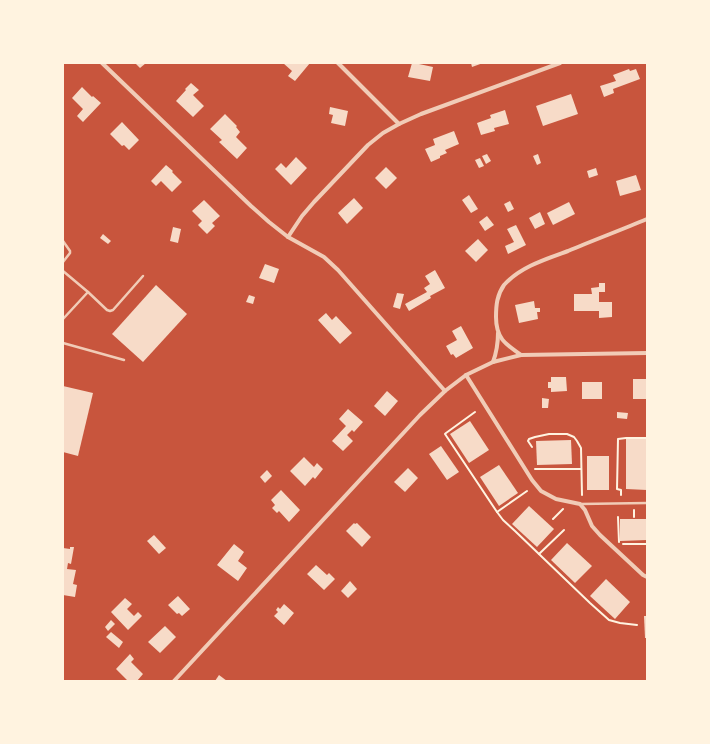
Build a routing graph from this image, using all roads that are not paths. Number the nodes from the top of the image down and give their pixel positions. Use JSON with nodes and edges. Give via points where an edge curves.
{"nodes":[{"id":1,"x":102,"y":63,"type":"edge"},
{"id":2,"x":338,"y":63,"type":"edge"},
{"id":3,"x":560,"y":63,"type":"edge"},
{"id":4,"x":399,"y":124,"type":"junction"},
{"id":5,"x":647,"y":219,"type":"edge"},
{"id":6,"x":288,"y":237,"type":"junction"},
{"id":7,"x":63,"y":241,"type":"edge"},
{"id":8,"x":63,"y":262,"type":"edge"},
{"id":9,"x":63,"y":271,"type":"edge"},
{"id":10,"x":143,"y":276,"type":"dead end"},
{"id":11,"x":88,"y":292,"type":"junction"},
{"id":12,"x":63,"y":319,"type":"edge"},
{"id":13,"x":498,"y":331,"type":"junction"},
{"id":14,"x":63,"y":343,"type":"edge"},
{"id":15,"x":647,"y":353,"type":"edge"},
{"id":16,"x":521,"y":355,"type":"junction"},
{"id":17,"x":124,"y":360,"type":"dead end"},
{"id":18,"x":492,"y":362,"type":"junction"},
{"id":19,"x":466,"y":375,"type":"junction"},
{"id":20,"x":445,"y":390,"type":"junction"},
{"id":21,"x":647,"y":503,"type":"edge"},
{"id":22,"x":580,"y":504,"type":"junction"},
{"id":23,"x":647,"y":577,"type":"edge"},
{"id":24,"x":174,"y":681,"type":"edge"}],
"edges":[{"from":1,"to":6,"type":"street","via":[[251,206]]},
{"from":2,"to":4,"type":"street"},
{"from":3,"to":4,"type":"street"},
{"from":4,"to":6,"type":"street","via":[[382,133],[368,145],[314,202]]},
{"from":5,"to":13,"type":"street","via":[[517,274],[503,286],[498,296]]},
{"from":6,"to":20,"type":"street","via":[[324,258],[338,270]]},
{"from":7,"to":8,"type":"lane","via":[[70,251]]},
{"from":9,"to":11,"type":"lane"},
{"from":10,"to":11,"type":"lane","via":[[110,311]]},
{"from":11,"to":12,"type":"lane"},
{"from":13,"to":16,"type":"street","via":[[507,346]]},
{"from":13,"to":18,"type":"street","via":[[497,352]]},
{"from":14,"to":17,"type":"lane"},
{"from":15,"to":16,"type":"street"},
{"from":16,"to":18,"type":"street"},
{"from":18,"to":19,"type":"street"},
{"from":19,"to":20,"type":"street"},
{"from":19,"to":22,"type":"street","via":[[532,480],[542,491],[556,499]]},
{"from":20,"to":24,"type":"street"},
{"from":21,"to":22,"type":"lane"},
{"from":22,"to":23,"type":"street","via":[[600,535]]}]}
